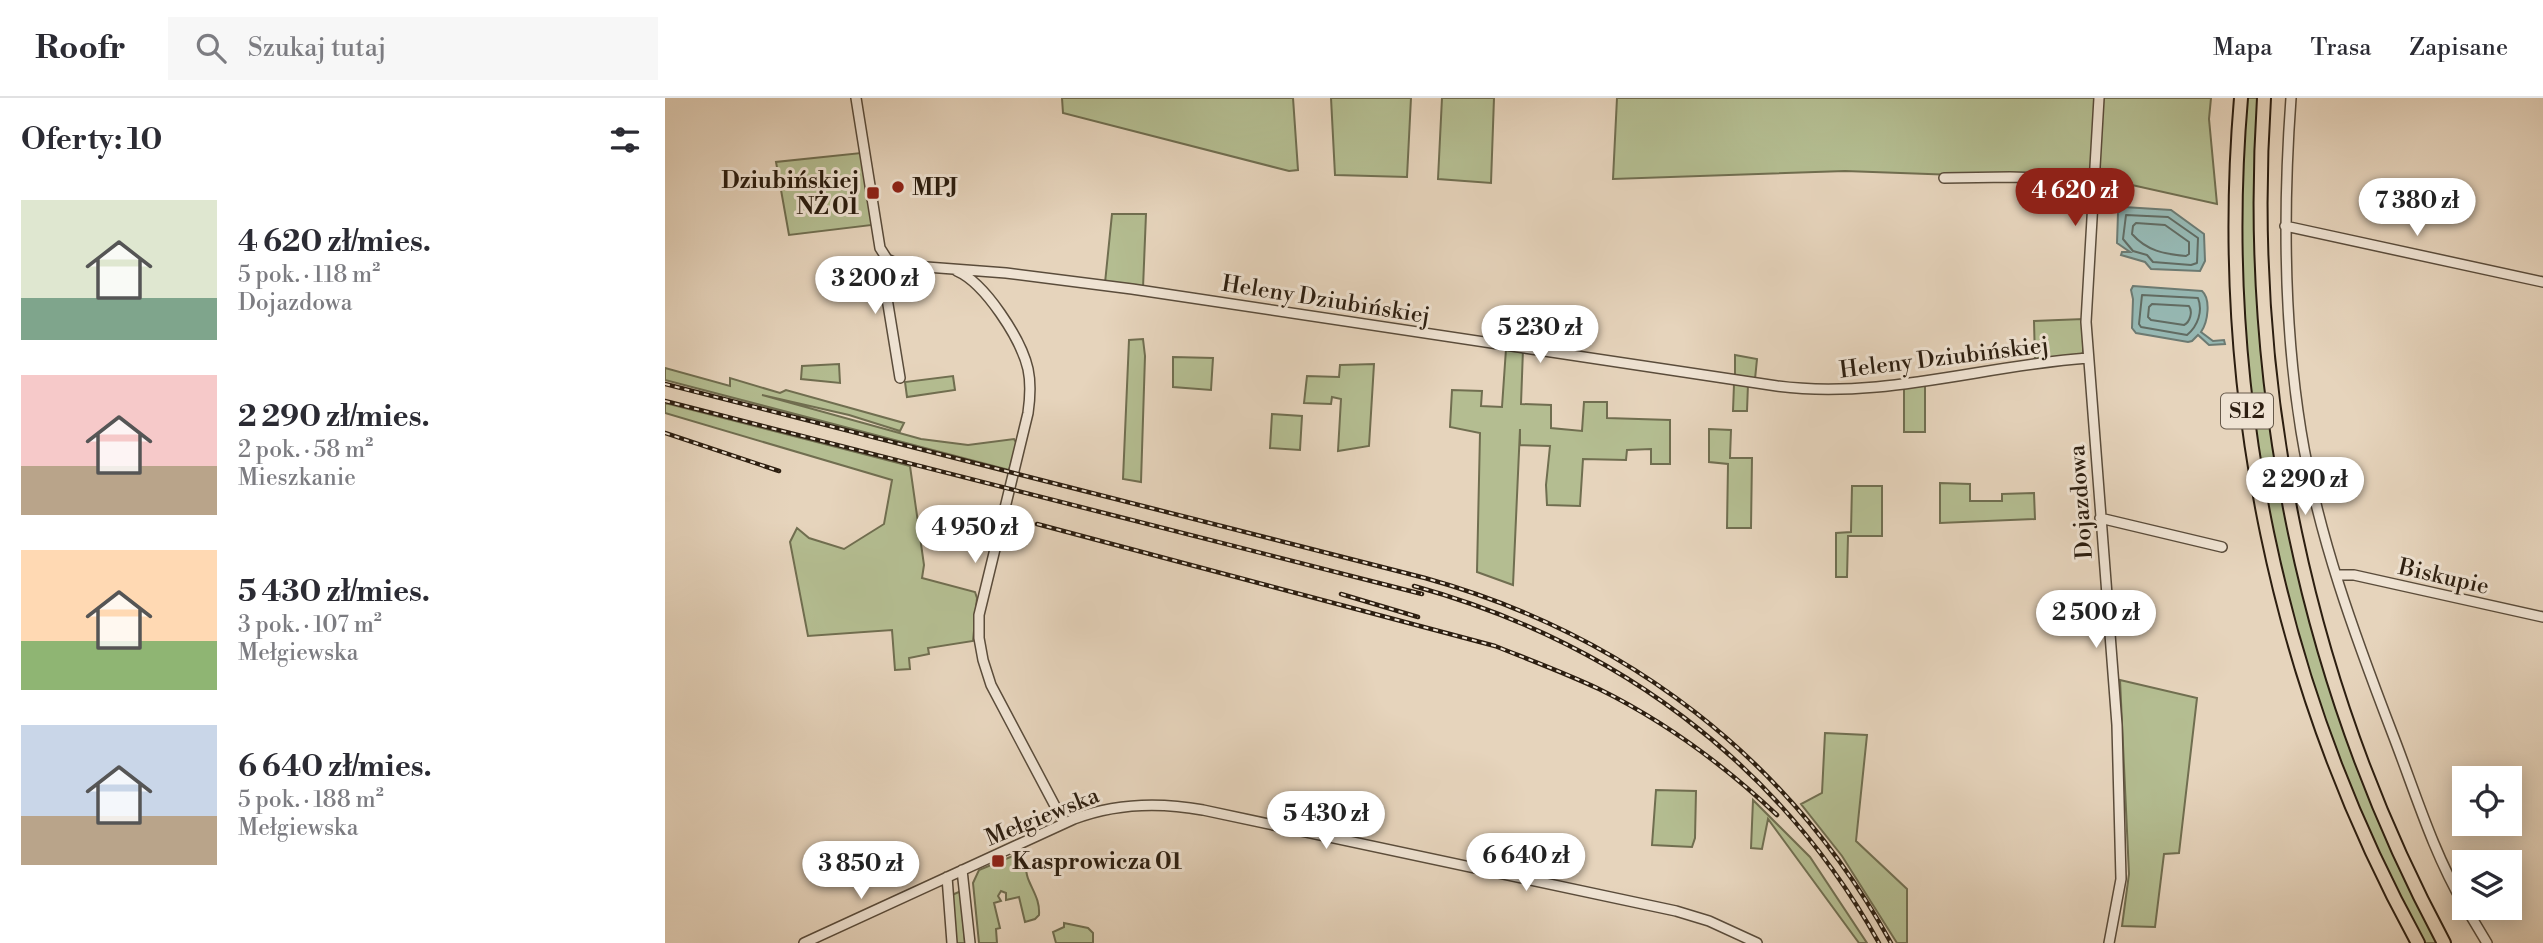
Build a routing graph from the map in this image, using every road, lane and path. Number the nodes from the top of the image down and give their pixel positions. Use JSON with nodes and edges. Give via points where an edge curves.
{"nodes":[{"id":1,"x":856,"y":98,"type":"edge"},
{"id":2,"x":2099,"y":98,"type":"edge"},
{"id":3,"x":2241,"y":98,"type":"edge"},
{"id":4,"x":2264,"y":98,"type":"edge"},
{"id":5,"x":2291,"y":98,"type":"edge"},
{"id":6,"x":1944,"y":178,"type":"dead end"},
{"id":7,"x":2093,"y":180,"type":"junction"},
{"id":8,"x":2285,"y":226,"type":"junction"},
{"id":9,"x":891,"y":261,"type":"junction"},
{"id":10,"x":955,"y":270,"type":"junction"},
{"id":11,"x":992,"y":272,"type":"junction"},
{"id":12,"x":2543,"y":282,"type":"edge"},
{"id":13,"x":980,"y":288,"type":"junction"},
{"id":14,"x":2088,"y":358,"type":"junction"},
{"id":15,"x":900,"y":378,"type":"dead end"},
{"id":16,"x":2100,"y":518,"type":"junction"},
{"id":17,"x":2222,"y":547,"type":"dead end"},
{"id":18,"x":2336,"y":575,"type":"junction"},
{"id":19,"x":2543,"y":617,"type":"edge"},
{"id":20,"x":1065,"y":824,"type":"junction"},
{"id":21,"x":2376,"y":860,"type":"junction"},
{"id":22,"x":962,"y":870,"type":"junction"},
{"id":23,"x":947,"y":877,"type":"junction"},
{"id":24,"x":2452,"y":881,"type":"edge"},
{"id":25,"x":925,"y":887,"type":"junction"},
{"id":26,"x":2422,"y":900,"type":"junction"},
{"id":27,"x":949,"y":904,"type":"junction"},
{"id":28,"x":2473,"y":920,"type":"edge"},
{"id":29,"x":804,"y":943,"type":"edge"},
{"id":30,"x":952,"y":943,"type":"edge"},
{"id":31,"x":970,"y":943,"type":"edge"},
{"id":32,"x":1757,"y":943,"type":"edge"},
{"id":33,"x":2109,"y":943,"type":"edge"},
{"id":34,"x":2410,"y":943,"type":"edge"},
{"id":35,"x":2418,"y":943,"type":"edge"},
{"id":36,"x":2444,"y":943,"type":"edge"},
{"id":37,"x":2452,"y":943,"type":"edge"},
{"id":38,"x":2487,"y":943,"type":"edge"}],
"edges":[{"from":1,"to":9,"type":"street","via":[[879,244]]},
{"from":2,"to":7,"type":"street","name":"Dojazdowa"},
{"from":3,"to":21,"type":"highway","number":"S12","via":[[2236,198],[2238,317],[2259,490],[2308,688]]},
{"from":4,"to":26,"type":"highway","number":"S12","via":[[2260,202],[2264,313],[2290,507],[2314,614],[2347,722]]},
{"from":5,"to":8,"type":"street"},
{"from":6,"to":7,"type":"street"},
{"from":7,"to":14,"type":"street","name":"Dojazdowa"},
{"from":8,"to":12,"type":"street"},
{"from":8,"to":18,"type":"street","via":[[2301,433]]},
{"from":9,"to":10,"type":"street","name":"Heleny Dziubińskiej"},
{"from":9,"to":15,"type":"street","via":[[884,280]]},
{"from":10,"to":11,"type":"street","name":"Heleny Dziubińskiej"},
{"from":10,"to":13,"type":"street"},
{"from":11,"to":13,"type":"street","via":[[983,277]]},
{"from":11,"to":14,"type":"street","name":"Heleny Dziubińskiej","via":[[1123,287],[1817,390],[1857,389]]},
{"from":13,"to":20,"type":"street","via":[[1021,349],[1030,393],[981,603],[980,646],[991,685]]},
{"from":14,"to":16,"type":"street","name":"Dojazdowa"},
{"from":16,"to":17,"type":"street"},
{"from":16,"to":33,"type":"street","name":"Dojazdowa","via":[[2117,725],[2122,860]]},
{"from":18,"to":19,"type":"street","name":"Biskupie","via":[[2354,575]]},
{"from":18,"to":24,"type":"street","via":[[2353,631]]},
{"from":20,"to":22,"type":"street","name":"Mełgiewska"},
{"from":20,"to":32,"type":"street","name":"Mełgiewska","via":[[1128,806],[1191,808],[1688,914]]},
{"from":21,"to":34,"type":"highway"},
{"from":21,"to":35,"type":"highway","number":"S12"},
{"from":22,"to":23,"type":"street","name":"Mełgiewska"},
{"from":22,"to":31,"type":"street"},
{"from":23,"to":25,"type":"street","name":"Mełgiewska"},
{"from":23,"to":27,"type":"street"},
{"from":25,"to":27,"type":"street","via":[[943,891]]},
{"from":25,"to":29,"type":"street","name":"Mełgiewska"},
{"from":26,"to":36,"type":"highway","number":"S12"},
{"from":26,"to":37,"type":"highway"},
{"from":27,"to":30,"type":"street"},
{"from":28,"to":38,"type":"street"}]}
